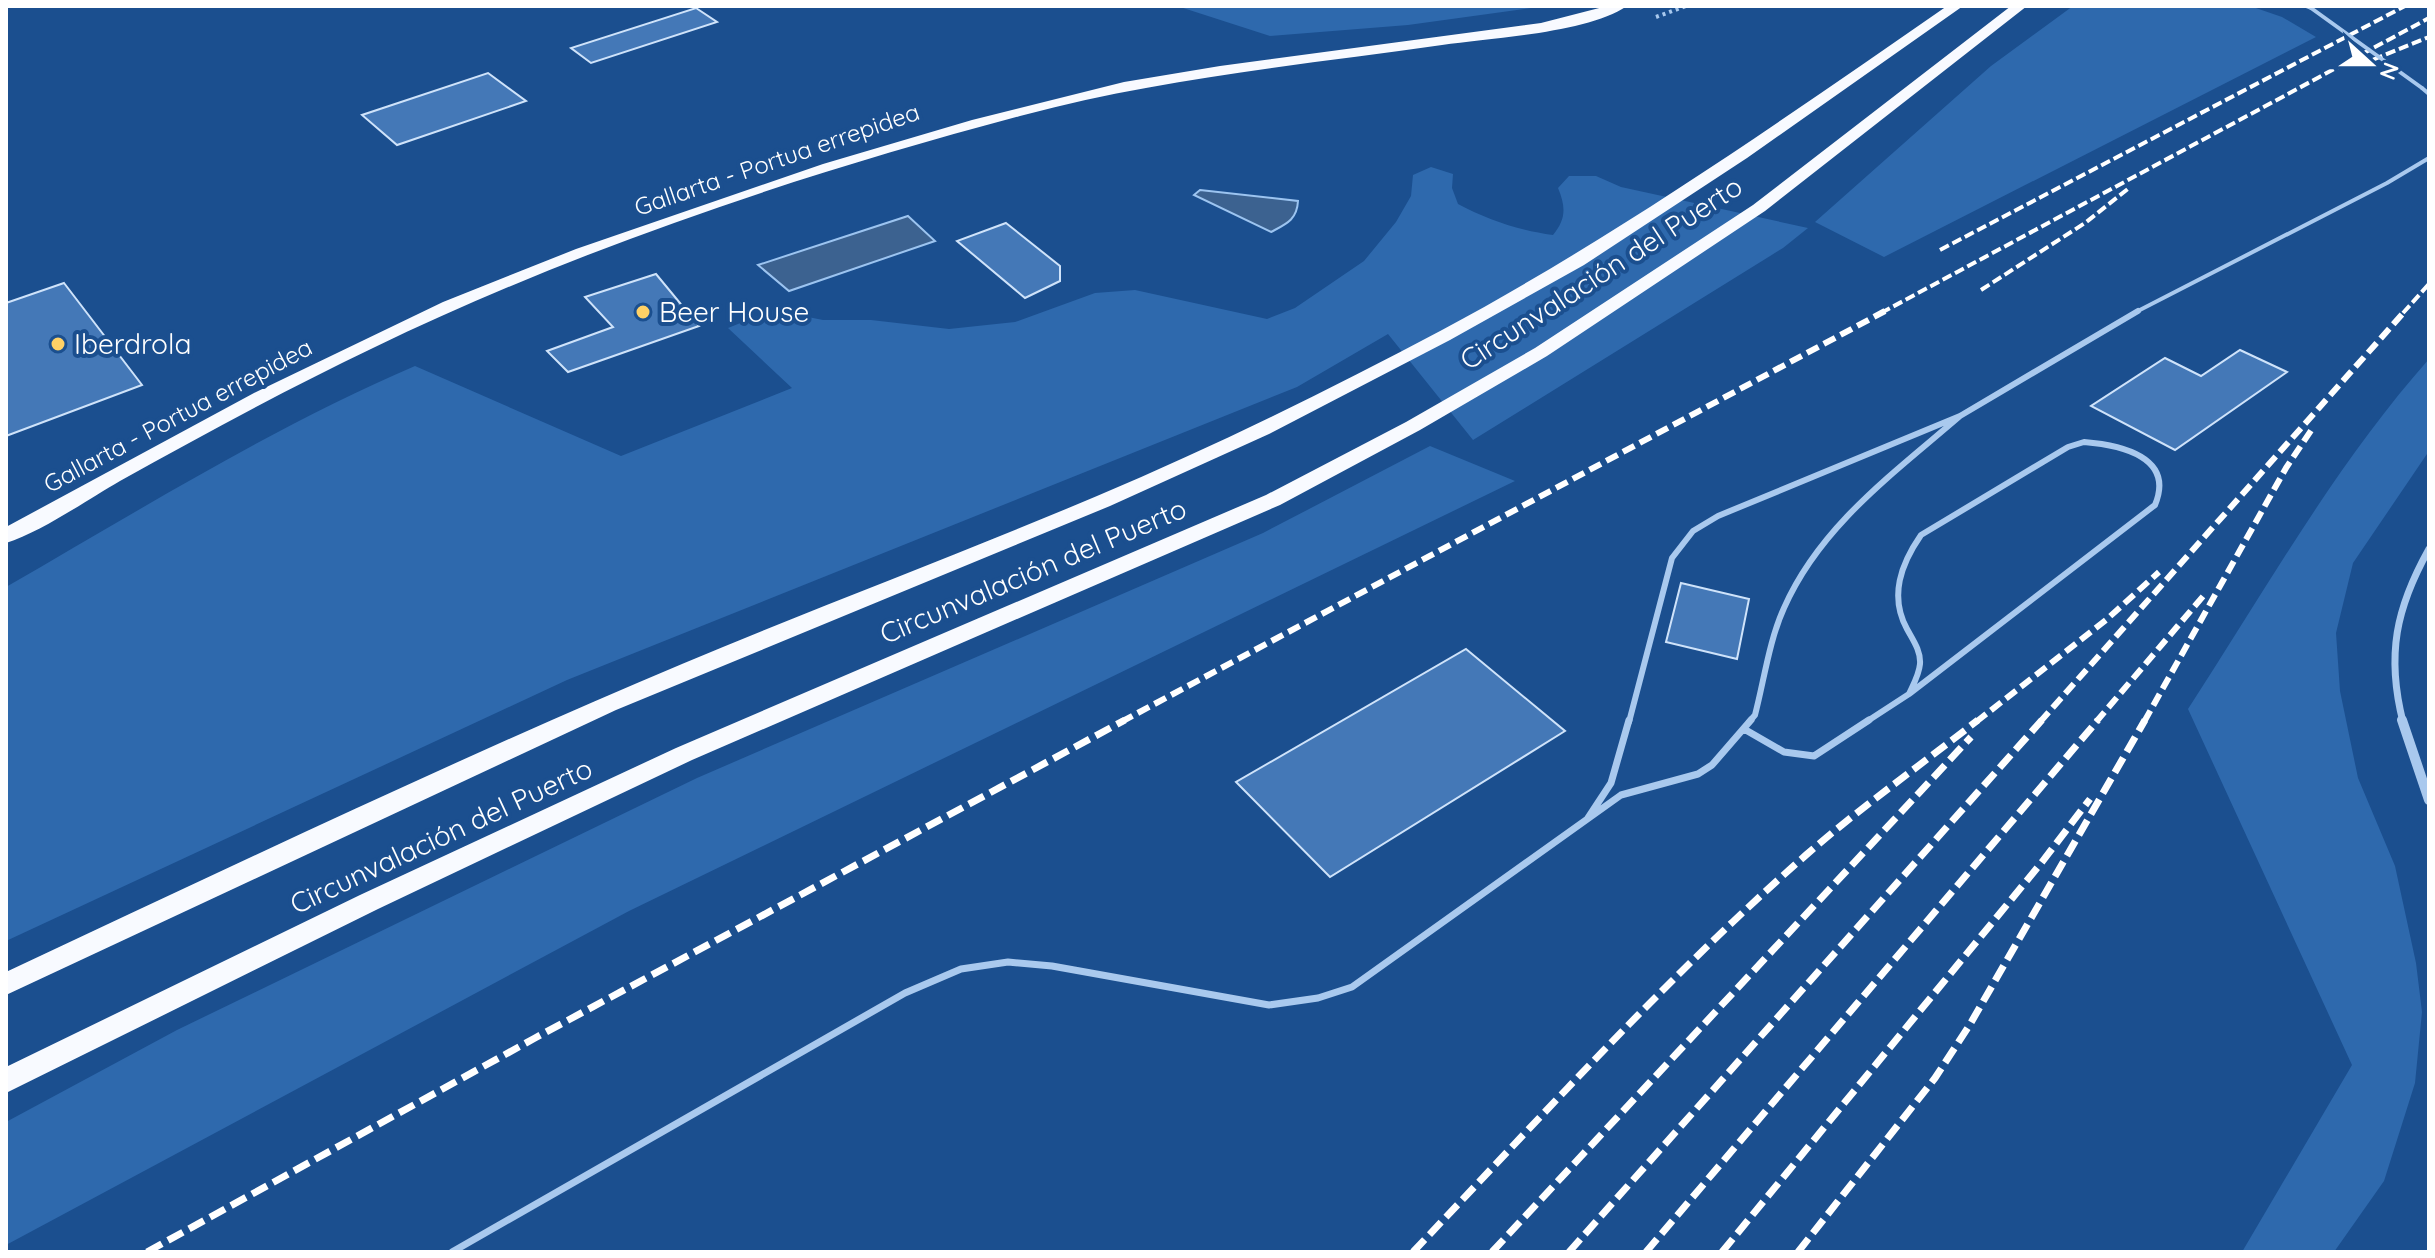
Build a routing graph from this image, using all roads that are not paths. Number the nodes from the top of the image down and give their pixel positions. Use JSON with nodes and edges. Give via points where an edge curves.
{"nodes":[{"id":1,"x":1620,"y":6,"type":"edge"},
{"id":2,"x":1956,"y":6,"type":"edge"},
{"id":3,"x":2020,"y":6,"type":"edge"},
{"id":4,"x":2309,"y":7,"type":"edge"},
{"id":5,"x":2429,"y":94,"type":"edge"},
{"id":6,"x":2429,"y":158,"type":"edge"},
{"id":7,"x":1960,"y":416,"type":"junction"},
{"id":8,"x":6,"y":536,"type":"edge"},
{"id":9,"x":2429,"y":549,"type":"edge"},
{"id":10,"x":1909,"y":694,"type":"junction"},
{"id":11,"x":1744,"y":729,"type":"junction"},
{"id":12,"x":2429,"y":800,"type":"edge"},
{"id":13,"x":1582,"y":825,"type":"junction"},
{"id":14,"x":6,"y":984,"type":"edge"},
{"id":15,"x":6,"y":1081,"type":"edge"},
{"id":16,"x":452,"y":1252,"type":"edge"}],
"edges":[{"from":1,"to":8,"type":"highway","name":"Gallarta - Portua errepidea","via":[[1588,20],[1228,67],[1096,92],[938,132],[811,172],[612,242],[418,319],[153,454]]},
{"from":2,"to":14,"type":"highway","name":"Circunvalación del Puerto","via":[[1708,178],[1580,258],[1231,446],[692,668]]},
{"from":3,"to":15,"type":"highway","name":"Circunvalación del Puerto","via":[[1759,208],[1541,352],[1413,426],[1246,512],[684,754]]},
{"from":4,"to":5,"type":"lane","bridge":true},
{"from":6,"to":7,"type":"lane","via":[[2130,315]]},
{"from":7,"to":11,"type":"lane","via":[[1852,509],[1796,583],[1782,612],[1757,708]]},
{"from":7,"to":13,"type":"lane","via":[[1693,531],[1672,558],[1666,576],[1611,783]]},
{"from":9,"to":12,"type":"street","via":[[2400,604],[2394,640],[2401,724]]},
{"from":10,"to":10,"type":"lane","via":[[2155,505],[2163,493],[2154,467],[2119,446],[2084,442],[1921,535],[1909,551],[1897,590],[1898,612],[1921,657]]},
{"from":10,"to":11,"type":"lane","via":[[1814,756],[1784,752]]},
{"from":11,"to":13,"type":"lane","via":[[1698,774],[1621,795]]},
{"from":13,"to":16,"type":"lane","via":[[1364,981],[1305,1003],[1269,1005],[1052,966],[1008,962],[961,969],[905,993]]}]}
